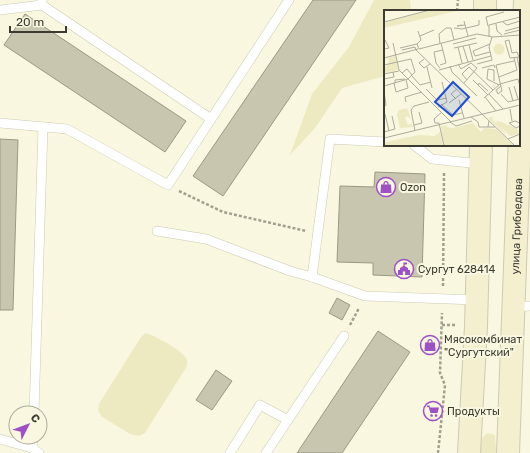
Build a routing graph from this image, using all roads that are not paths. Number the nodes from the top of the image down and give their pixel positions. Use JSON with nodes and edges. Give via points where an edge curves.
{"nodes":[{"id":1,"x":289,"y":0,"type":"edge"},
{"id":2,"x":525,"y":0,"type":"edge"},
{"id":3,"x":42,"y":3,"type":"edge"},
{"id":4,"x":0,"y":10,"type":"edge"},
{"id":5,"x":211,"y":119,"type":"junction"},
{"id":6,"x":0,"y":123,"type":"edge"},
{"id":7,"x":526,"y":126,"type":"edge"},
{"id":8,"x":43,"y":127,"type":"junction"},
{"id":9,"x":384,"y":142,"type":"edge"},
{"id":10,"x":415,"y":146,"type":"edge"},
{"id":11,"x":481,"y":155,"type":"edge"},
{"id":12,"x":157,"y":231,"type":"dead end"},
{"id":13,"x":312,"y":277,"type":"junction"},
{"id":14,"x":476,"y":300,"type":"junction"},
{"id":15,"x":522,"y":306,"type":"edge"},
{"id":16,"x":344,"y":336,"type":"road end"},
{"id":17,"x":34,"y":405,"type":"edge"},
{"id":18,"x":288,"y":420,"type":"junction"},
{"id":19,"x":0,"y":440,"type":"edge"},
{"id":20,"x":36,"y":451,"type":"edge"},
{"id":21,"x":230,"y":453,"type":"edge"},
{"id":22,"x":266,"y":453,"type":"edge"},
{"id":23,"x":469,"y":453,"type":"edge"},
{"id":24,"x":508,"y":453,"type":"edge"}],
"edges":[{"from":1,"to":5,"type":"lane"},
{"from":2,"to":7,"type":"main road","name":"улица Грибоедова"},
{"from":3,"to":4,"type":"lane"},
{"from":3,"to":5,"type":"lane"},
{"from":5,"to":8,"type":"lane","via":[[168,185],[66,130]]},
{"from":6,"to":8,"type":"lane"},
{"from":7,"to":15,"type":"main road","name":"улица Грибоедова"},
{"from":8,"to":17,"type":"lane"},
{"from":9,"to":13,"type":"lane","via":[[330,139]]},
{"from":10,"to":11,"type":"lane","via":[[432,159]]},
{"from":11,"to":14,"type":"main road"},
{"from":12,"to":13,"type":"lane","via":[[206,239]]},
{"from":13,"to":14,"type":"lane","via":[[365,296]]},
{"from":14,"to":23,"type":"main road"},
{"from":15,"to":24,"type":"main road","name":"улица Грибоедова"},
{"from":16,"to":18,"type":"lane"},
{"from":18,"to":21,"type":"lane","via":[[260,405]]},
{"from":18,"to":22,"type":"lane"},
{"from":19,"to":20,"type":"lane"}]}
